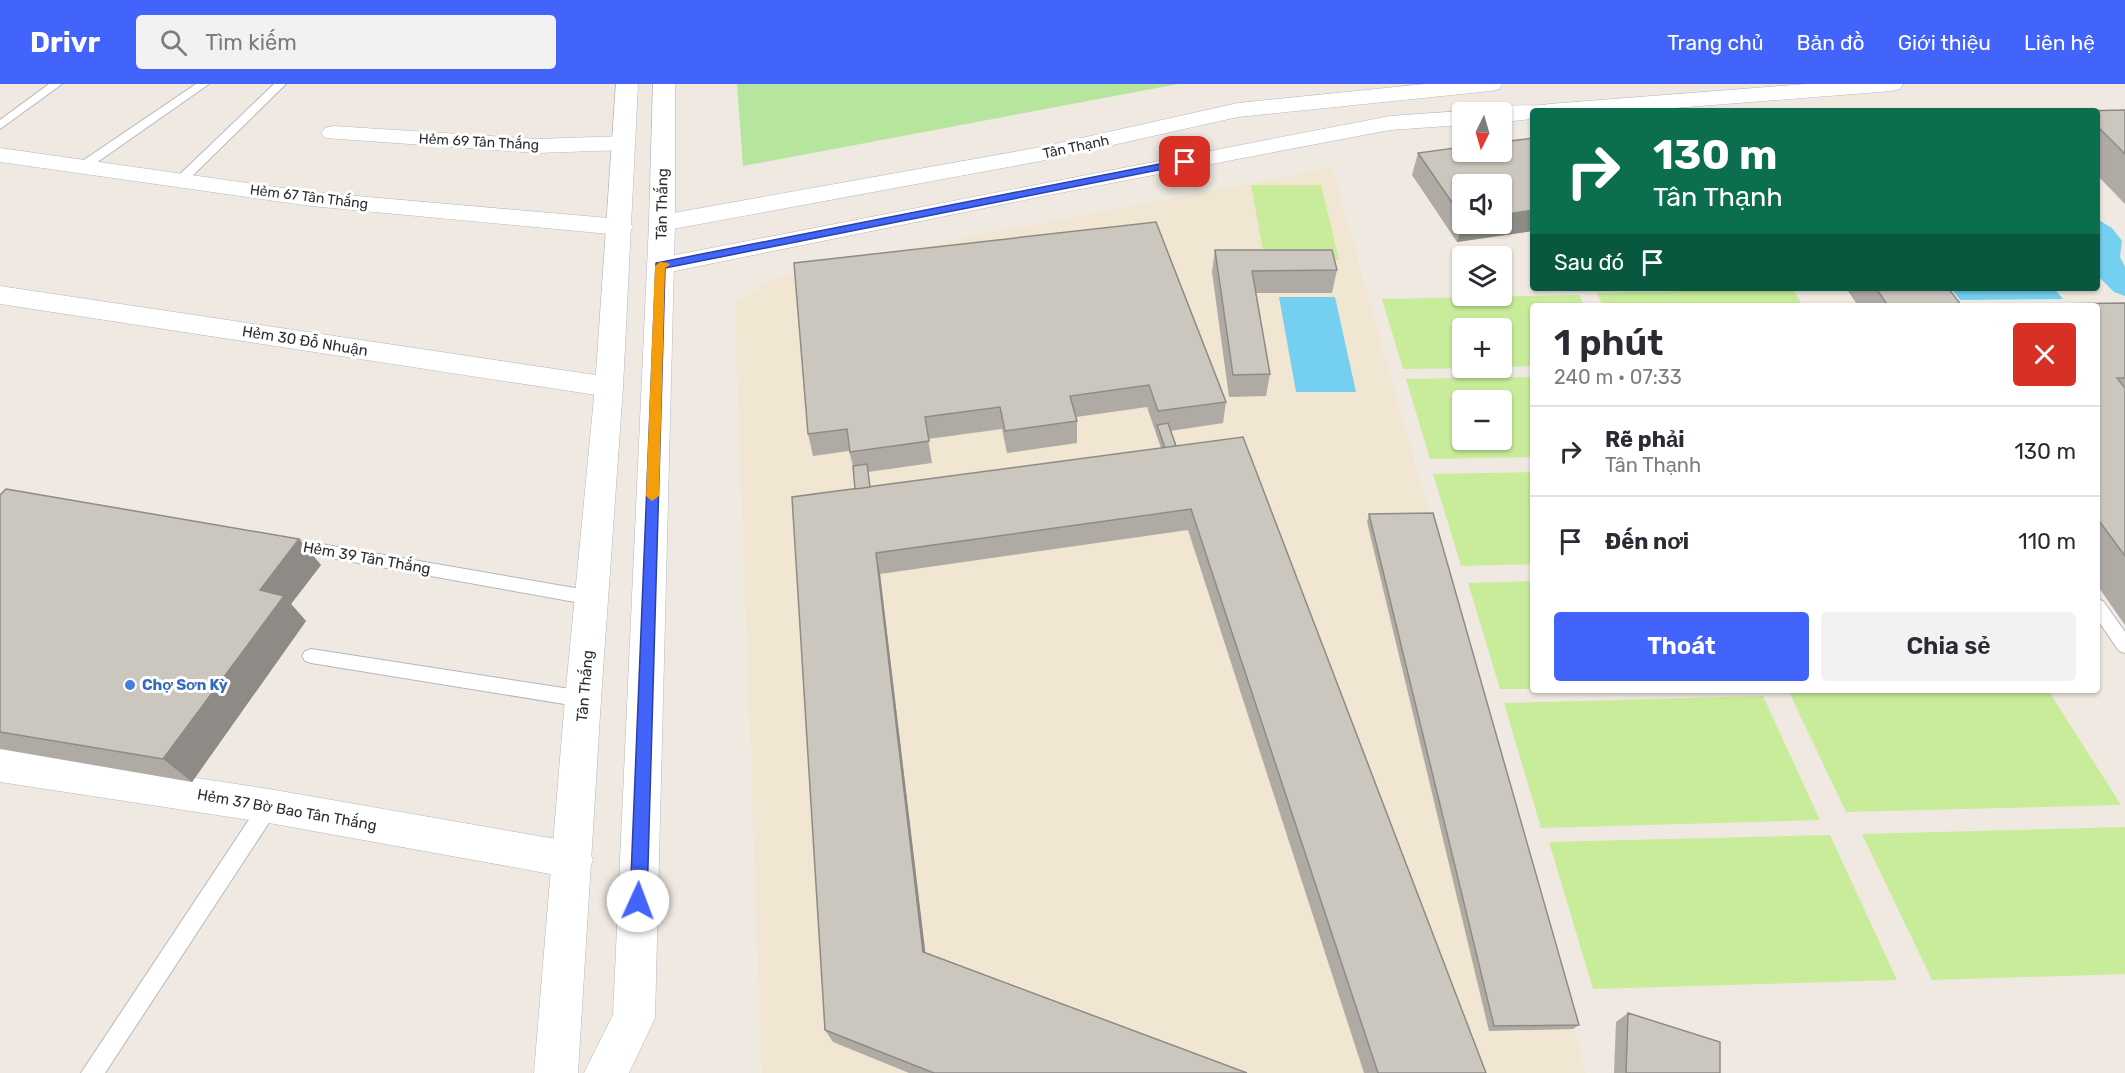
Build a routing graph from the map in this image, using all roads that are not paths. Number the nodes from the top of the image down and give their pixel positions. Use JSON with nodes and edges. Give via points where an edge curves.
{"nodes":[{"id":1,"x":56,"y":84,"type":"edge"},
{"id":2,"x":203,"y":84,"type":"edge"},
{"id":3,"x":280,"y":84,"type":"edge"},
{"id":4,"x":627,"y":84,"type":"edge"},
{"id":5,"x":664,"y":84,"type":"edge"},
{"id":6,"x":1491,"y":84,"type":"edge"},
{"id":7,"x":1892,"y":84,"type":"edge"},
{"id":8,"x":1587,"y":108,"type":"edge"},
{"id":9,"x":1530,"y":112,"type":"edge"},
{"id":10,"x":1512,"y":114,"type":"edge"},
{"id":11,"x":1452,"y":119,"type":"edge"},
{"id":12,"x":0,"y":126,"type":"edge"},
{"id":13,"x":333,"y":133,"type":"dead end"},
{"id":14,"x":624,"y":143,"type":"junction"},
{"id":15,"x":0,"y":155,"type":"edge"},
{"id":16,"x":82,"y":167,"type":"junction"},
{"id":17,"x":180,"y":181,"type":"junction"},
{"id":18,"x":662,"y":223,"type":"junction"},
{"id":19,"x":620,"y":227,"type":"junction"},
{"id":20,"x":660,"y":266,"type":"junction"},
{"id":21,"x":616,"y":274,"type":"junction"},
{"id":22,"x":0,"y":295,"type":"edge"},
{"id":23,"x":609,"y":387,"type":"junction"},
{"id":24,"x":267,"y":540,"type":"edge"},
{"id":25,"x":592,"y":598,"type":"junction"},
{"id":26,"x":2100,"y":610,"type":"edge"},
{"id":27,"x":2125,"y":646,"type":"edge"},
{"id":28,"x":311,"y":656,"type":"dead end"},
{"id":29,"x":583,"y":699,"type":"junction"},
{"id":30,"x":4,"y":771,"type":"edge"},
{"id":31,"x":269,"y":806,"type":"junction"},
{"id":32,"x":573,"y":860,"type":"junction"},
{"id":33,"x":92,"y":1073,"type":"edge"},
{"id":34,"x":556,"y":1073,"type":"edge"},
{"id":35,"x":606,"y":1073,"type":"edge"}],
"edges":[{"from":1,"to":12,"type":"lane"},
{"from":2,"to":16,"type":"lane"},
{"from":3,"to":17,"type":"lane"},
{"from":4,"to":14,"type":"street","name":"Tân Thắng"},
{"from":5,"to":18,"type":"street","name":"Tân Thắng"},
{"from":6,"to":18,"type":"street","name":"Tân Thạnh","via":[[1238,110],[1041,154]]},
{"from":7,"to":8,"type":"street"},
{"from":9,"to":10,"type":"street"},
{"from":11,"to":20,"type":"street","via":[[1390,123]]},
{"from":13,"to":14,"type":"street","name":"Hẻm 69 Tân Thắng","via":[[537,146]]},
{"from":14,"to":19,"type":"street","name":"Tân Thắng"},
{"from":15,"to":16,"type":"street","name":"Hẻm 67 Tân Thắng"},
{"from":16,"to":17,"type":"street","name":"Hẻm 67 Tân Thắng"},
{"from":17,"to":19,"type":"street","name":"Hẻm 67 Tân Thắng","via":[[311,199]]},
{"from":18,"to":19,"type":"street","name":"Tân Thạnh"},
{"from":18,"to":20,"type":"street","name":"Tân Thắng"},
{"from":19,"to":21,"type":"street","name":"Tân Thắng"},
{"from":20,"to":21,"type":"street"},
{"from":20,"to":35,"type":"street","name":"Tân Thắng","via":[[634,1018]]},
{"from":21,"to":23,"type":"street","name":"Tân Thắng"},
{"from":22,"to":23,"type":"street","name":"Hẻm 30 Đỗ Nhuận"},
{"from":23,"to":25,"type":"street","name":"Tân Thắng"},
{"from":24,"to":25,"type":"lane","name":"Hẻm 39 Tân Thắng"},
{"from":25,"to":29,"type":"street","name":"Tân Thắng"},
{"from":26,"to":27,"type":"lane"},
{"from":28,"to":29,"type":"lane"},
{"from":29,"to":32,"type":"street","name":"Tân Thắng"},
{"from":30,"to":31,"type":"street","name":"Hẻm 37 Bờ Bao Tân Thắng"},
{"from":31,"to":32,"type":"street","name":"Hẻm 37 Bờ Bao Tân Thắng"},
{"from":31,"to":33,"type":"lane"},
{"from":32,"to":34,"type":"street","name":"Tân Thắng"}]}
